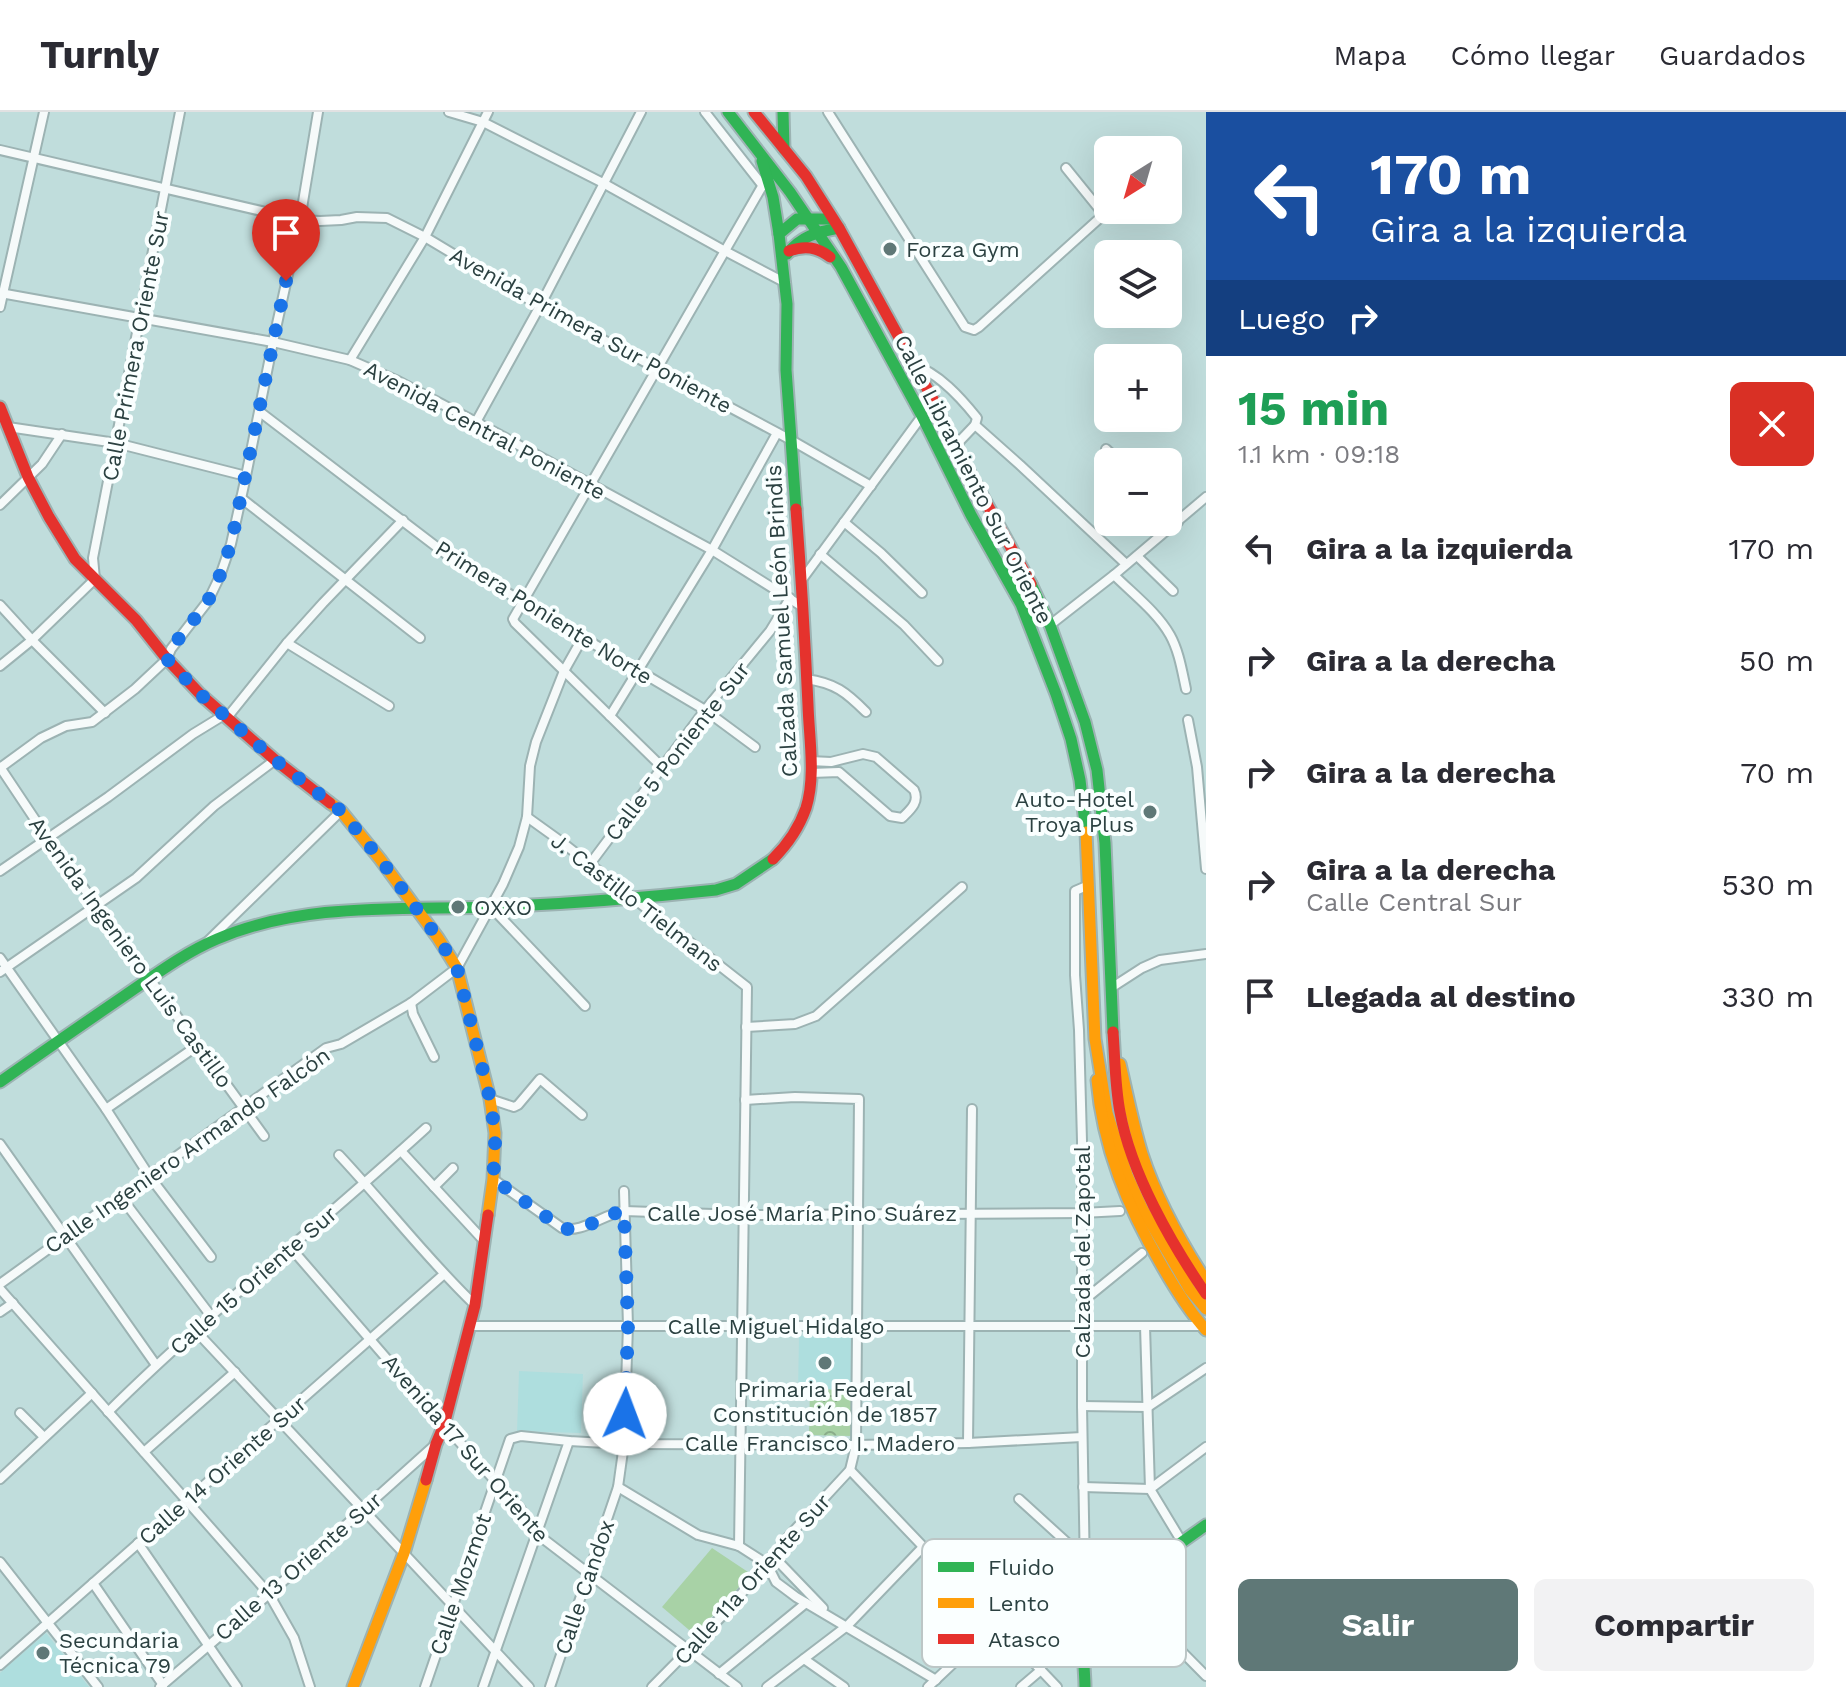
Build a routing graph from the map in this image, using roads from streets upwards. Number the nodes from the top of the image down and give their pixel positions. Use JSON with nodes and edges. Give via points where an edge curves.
{"nodes":[{"id":1,"x":44,"y":112,"type":"edge"},
{"id":2,"x":180,"y":112,"type":"edge"},
{"id":3,"x":318,"y":112,"type":"edge"},
{"id":4,"x":449,"y":112,"type":"edge"},
{"id":5,"x":488,"y":112,"type":"edge"},
{"id":6,"x":641,"y":112,"type":"edge"},
{"id":7,"x":705,"y":112,"type":"edge"},
{"id":8,"x":728,"y":112,"type":"edge"},
{"id":9,"x":783,"y":112,"type":"edge"},
{"id":10,"x":828,"y":112,"type":"edge"},
{"id":11,"x":755,"y":113,"type":"edge"},
{"id":12,"x":483,"y":122,"type":"junction"},
{"id":13,"x":742,"y":128,"type":"junction"},
{"id":14,"x":754,"y":144,"type":"junction"},
{"id":15,"x":784,"y":149,"type":"junction"},
{"id":16,"x":0,"y":150,"type":"edge"},
{"id":17,"x":34,"y":157,"type":"junction"},
{"id":18,"x":1066,"y":168,"type":"dead end"},
{"id":19,"x":766,"y":181,"type":"junction"},
{"id":20,"x":603,"y":183,"type":"junction"},
{"id":21,"x":166,"y":188,"type":"junction"},
{"id":22,"x":807,"y":218,"type":"junction"},
{"id":23,"x":300,"y":220,"type":"junction"},
{"id":24,"x":835,"y":224,"type":"junction"},
{"id":25,"x":816,"y":232,"type":"junction"},
{"id":26,"x":779,"y":234,"type":"junction"},
{"id":27,"x":425,"y":237,"type":"junction"},
{"id":28,"x":725,"y":251,"type":"junction"},
{"id":29,"x":786,"y":256,"type":"junction"},
{"id":30,"x":841,"y":267,"type":"junction"},
{"id":31,"x":786,"y":283,"type":"junction"},
{"id":32,"x":1,"y":293,"type":"edge"},
{"id":33,"x":540,"y":306,"type":"junction"},
{"id":34,"x":0,"y":307,"type":"edge"},
{"id":35,"x":139,"y":318,"type":"junction"},
{"id":36,"x":273,"y":342,"type":"junction"},
{"id":37,"x":350,"y":360,"type":"junction"},
{"id":38,"x":913,"y":365,"type":"junction"},
{"id":39,"x":658,"y":369,"type":"junction"},
{"id":40,"x":260,"y":412,"type":"junction"},
{"id":41,"x":922,"y":416,"type":"junction"},
{"id":42,"x":3,"y":417,"type":"edge"},
{"id":43,"x":476,"y":422,"type":"junction"},
{"id":44,"x":975,"y":425,"type":"junction"},
{"id":45,"x":777,"y":433,"type":"junction"},
{"id":46,"x":62,"y":434,"type":"junction"},
{"id":47,"x":791,"y":440,"type":"junction"},
{"id":48,"x":116,"y":443,"type":"junction"},
{"id":49,"x":955,"y":446,"type":"junction"},
{"id":50,"x":246,"y":476,"type":"junction"},
{"id":51,"x":28,"y":477,"type":"junction"},
{"id":52,"x":590,"y":484,"type":"junction"},
{"id":53,"x":871,"y":486,"type":"junction"},
{"id":54,"x":1206,"y":497,"type":"edge"},
{"id":55,"x":241,"y":498,"type":"junction"},
{"id":56,"x":0,"y":505,"type":"edge"},
{"id":57,"x":1182,"y":518,"type":"edge"},
{"id":58,"x":403,"y":520,"type":"junction"},
{"id":59,"x":844,"y":522,"type":"junction"},
{"id":60,"x":1161,"y":536,"type":"edge"},
{"id":61,"x":712,"y":550,"type":"junction"},
{"id":62,"x":820,"y":554,"type":"junction"},
{"id":63,"x":1137,"y":556,"type":"junction"},
{"id":64,"x":1126,"y":564,"type":"junction"},
{"id":65,"x":1114,"y":575,"type":"junction"},
{"id":66,"x":95,"y":579,"type":"junction"},
{"id":67,"x":346,"y":581,"type":"junction"},
{"id":68,"x":801,"y":582,"type":"junction"},
{"id":69,"x":1173,"y":591,"type":"dead end"},
{"id":70,"x":922,"y":593,"type":"dead end"},
{"id":71,"x":790,"y":598,"type":"junction"},
{"id":72,"x":523,"y":601,"type":"junction"},
{"id":73,"x":0,"y":605,"type":"edge"},
{"id":74,"x":803,"y":607,"type":"junction"},
{"id":75,"x":1050,"y":625,"type":"junction"},
{"id":76,"x":420,"y":638,"type":"dead end"},
{"id":77,"x":582,"y":639,"type":"junction"},
{"id":78,"x":32,"y":640,"type":"junction"},
{"id":79,"x":287,"y":643,"type":"junction"},
{"id":80,"x":167,"y":659,"type":"junction"},
{"id":81,"x":938,"y":661,"type":"dead end"},
{"id":82,"x":0,"y":666,"type":"edge"},
{"id":83,"x":564,"y":671,"type":"junction"},
{"id":84,"x":638,"y":671,"type":"junction"},
{"id":85,"x":806,"y":679,"type":"junction"},
{"id":86,"x":1186,"y":689,"type":"dead end"},
{"id":87,"x":389,"y":706,"type":"dead end"},
{"id":88,"x":705,"y":710,"type":"junction"},
{"id":89,"x":866,"y":712,"type":"dead end"},
{"id":90,"x":105,"y":713,"type":"junction"},
{"id":91,"x":224,"y":715,"type":"junction"},
{"id":92,"x":610,"y":716,"type":"junction"},
{"id":93,"x":1188,"y":720,"type":"dead end"},
{"id":94,"x":755,"y":747,"type":"dead end"},
{"id":95,"x":1206,"y":758,"type":"edge"},
{"id":96,"x":275,"y":760,"type":"junction"},
{"id":97,"x":662,"y":767,"type":"junction"},
{"id":98,"x":811,"y":767,"type":"junction"},
{"id":99,"x":1197,"y":767,"type":"junction"},
{"id":100,"x":0,"y":768,"type":"edge"},
{"id":101,"x":341,"y":811,"type":"junction"},
{"id":102,"x":527,"y":817,"type":"junction"},
{"id":103,"x":1204,"y":834,"type":"edge"},
{"id":104,"x":48,"y":839,"type":"junction"},
{"id":105,"x":590,"y":864,"type":"junction"},
{"id":106,"x":1206,"y":869,"type":"edge"},
{"id":107,"x":0,"y":871,"type":"edge"},
{"id":108,"x":1089,"y":885,"type":"junction"},
{"id":109,"x":962,"y":887,"type":"dead end"},
{"id":110,"x":632,"y":897,"type":"junction"},
{"id":111,"x":95,"y":905,"type":"junction"},
{"id":112,"x":491,"y":907,"type":"junction"},
{"id":113,"x":415,"y":908,"type":"junction"},
{"id":114,"x":1090,"y":914,"type":"junction"},
{"id":115,"x":1075,"y":915,"type":"junction"},
{"id":116,"x":206,"y":942,"type":"junction"},
{"id":117,"x":1206,"y":954,"type":"edge"},
{"id":118,"x":0,"y":958,"type":"edge"},
{"id":119,"x":457,"y":968,"type":"junction"},
{"id":120,"x":4,"y":970,"type":"edge"},
{"id":121,"x":148,"y":978,"type":"junction"},
{"id":122,"x":1111,"y":988,"type":"junction"},
{"id":123,"x":411,"y":1003,"type":"junction"},
{"id":124,"x":585,"y":1006,"type":"dead end"},
{"id":125,"x":746,"y":1027,"type":"junction"},
{"id":126,"x":1113,"y":1033,"type":"junction"},
{"id":127,"x":1095,"y":1039,"type":"junction"},
{"id":128,"x":59,"y":1040,"type":"junction"},
{"id":129,"x":197,"y":1046,"type":"junction"},
{"id":130,"x":434,"y":1057,"type":"dead end"},
{"id":131,"x":0,"y":1082,"type":"edge"},
{"id":132,"x":490,"y":1099,"type":"junction"},
{"id":133,"x":745,"y":1100,"type":"junction"},
{"id":134,"x":106,"y":1109,"type":"junction"},
{"id":135,"x":245,"y":1109,"type":"junction"},
{"id":136,"x":972,"y":1109,"type":"dead end"},
{"id":137,"x":582,"y":1115,"type":"dead end"},
{"id":138,"x":426,"y":1128,"type":"dead end"},
{"id":139,"x":264,"y":1136,"type":"dead end"},
{"id":140,"x":0,"y":1144,"type":"edge"},
{"id":141,"x":401,"y":1151,"type":"junction"},
{"id":142,"x":339,"y":1155,"type":"dead end"},
{"id":143,"x":453,"y":1168,"type":"dead end"},
{"id":144,"x":150,"y":1177,"type":"junction"},
{"id":145,"x":493,"y":1179,"type":"junction"},
{"id":146,"x":365,"y":1182,"type":"junction"},
{"id":147,"x":434,"y":1187,"type":"junction"},
{"id":148,"x":624,"y":1191,"type":"dead end"},
{"id":149,"x":121,"y":1197,"type":"junction"},
{"id":150,"x":624,"y":1211,"type":"junction"},
{"id":151,"x":1120,"y":1211,"type":"dead end"},
{"id":152,"x":1082,"y":1213,"type":"junction"},
{"id":153,"x":858,"y":1214,"type":"junction"},
{"id":154,"x":972,"y":1214,"type":"junction"},
{"id":155,"x":743,"y":1215,"type":"junction"},
{"id":156,"x":65,"y":1236,"type":"junction"},
{"id":157,"x":484,"y":1241,"type":"junction"},
{"id":158,"x":291,"y":1248,"type":"junction"},
{"id":159,"x":1142,"y":1253,"type":"dead end"},
{"id":160,"x":211,"y":1257,"type":"dead end"},
{"id":161,"x":443,"y":1275,"type":"junction"},
{"id":162,"x":1206,"y":1281,"type":"edge"},
{"id":163,"x":0,"y":1287,"type":"edge"},
{"id":164,"x":1206,"y":1294,"type":"edge"},
{"id":165,"x":1083,"y":1301,"type":"junction"},
{"id":166,"x":13,"y":1303,"type":"junction"},
{"id":167,"x":475,"y":1305,"type":"junction"},
{"id":168,"x":1206,"y":1309,"type":"edge"},
{"id":169,"x":0,"y":1312,"type":"edge"},
{"id":170,"x":211,"y":1316,"type":"junction"},
{"id":171,"x":470,"y":1326,"type":"junction"},
{"id":172,"x":628,"y":1326,"type":"junction"},
{"id":173,"x":741,"y":1326,"type":"junction"},
{"id":174,"x":857,"y":1326,"type":"junction"},
{"id":175,"x":968,"y":1326,"type":"junction"},
{"id":176,"x":1083,"y":1326,"type":"junction"},
{"id":177,"x":1145,"y":1326,"type":"junction"},
{"id":178,"x":1204,"y":1328,"type":"edge"},
{"id":179,"x":195,"y":1330,"type":"junction"},
{"id":180,"x":370,"y":1339,"type":"junction"},
{"id":181,"x":156,"y":1365,"type":"junction"},
{"id":182,"x":1206,"y":1368,"type":"edge"},
{"id":183,"x":235,"y":1372,"type":"junction"},
{"id":184,"x":92,"y":1393,"type":"junction"},
{"id":185,"x":1082,"y":1406,"type":"junction"},
{"id":186,"x":1148,"y":1407,"type":"junction"},
{"id":187,"x":108,"y":1412,"type":"junction"},
{"id":188,"x":20,"y":1413,"type":"dead end"},
{"id":189,"x":279,"y":1420,"type":"junction"},
{"id":190,"x":444,"y":1425,"type":"junction"},
{"id":191,"x":44,"y":1437,"type":"junction"},
{"id":192,"x":1082,"y":1437,"type":"junction"},
{"id":193,"x":510,"y":1439,"type":"joint"},
{"id":194,"x":569,"y":1441,"type":"junction"},
{"id":195,"x":739,"y":1443,"type":"junction"},
{"id":196,"x":968,"y":1443,"type":"junction"},
{"id":197,"x":436,"y":1444,"type":"junction"},
{"id":198,"x":624,"y":1444,"type":"junction"},
{"id":199,"x":856,"y":1445,"type":"junction"},
{"id":200,"x":1206,"y":1447,"type":"edge"},
{"id":201,"x":144,"y":1452,"type":"junction"},
{"id":202,"x":850,"y":1470,"type":"junction"},
{"id":203,"x":0,"y":1479,"type":"edge"},
{"id":204,"x":495,"y":1482,"type":"junction"},
{"id":205,"x":618,"y":1487,"type":"junction"},
{"id":206,"x":1083,"y":1487,"type":"junction"},
{"id":207,"x":1150,"y":1489,"type":"junction"},
{"id":208,"x":1019,"y":1499,"type":"dead end"},
{"id":209,"x":187,"y":1500,"type":"junction"},
{"id":210,"x":363,"y":1510,"type":"junction"},
{"id":211,"x":1206,"y":1525,"type":"edge"},
{"id":212,"x":537,"y":1534,"type":"junction"},
{"id":213,"x":1063,"y":1539,"type":"edge"},
{"id":214,"x":1084,"y":1539,"type":"edge"},
{"id":215,"x":1180,"y":1539,"type":"edge"},
{"id":216,"x":1186,"y":1539,"type":"edge"},
{"id":217,"x":138,"y":1543,"type":"junction"},
{"id":218,"x":739,"y":1546,"type":"junction"},
{"id":219,"x":922,"y":1546,"type":"edge"},
{"id":220,"x":922,"y":1548,"type":"edge"},
{"id":221,"x":404,"y":1553,"type":"junction"},
{"id":222,"x":773,"y":1556,"type":"junction"},
{"id":223,"x":0,"y":1562,"type":"edge"},
{"id":224,"x":767,"y":1564,"type":"junction"},
{"id":225,"x":588,"y":1574,"type":"junction"},
{"id":226,"x":93,"y":1583,"type":"junction"},
{"id":227,"x":269,"y":1594,"type":"junction"},
{"id":228,"x":806,"y":1603,"type":"junction"},
{"id":229,"x":453,"y":1606,"type":"junction"},
{"id":230,"x":829,"y":1615,"type":"junction"},
{"id":231,"x":48,"y":1623,"type":"junction"},
{"id":232,"x":847,"y":1626,"type":"junction"},
{"id":233,"x":208,"y":1645,"type":"junction"},
{"id":234,"x":496,"y":1651,"type":"junction"},
{"id":235,"x":689,"y":1651,"type":"junction"},
{"id":236,"x":1186,"y":1656,"type":"edge"},
{"id":237,"x":804,"y":1659,"type":"junction"},
{"id":238,"x":0,"y":1665,"type":"edge"},
{"id":239,"x":950,"y":1667,"type":"edge"},
{"id":240,"x":1038,"y":1667,"type":"edge"},
{"id":241,"x":1085,"y":1667,"type":"edge"},
{"id":242,"x":1041,"y":1670,"type":"junction"},
{"id":243,"x":719,"y":1674,"type":"junction"},
{"id":244,"x":1206,"y":1676,"type":"edge"},
{"id":245,"x":936,"y":1680,"type":"junction"},
{"id":246,"x":162,"y":1686,"type":"edge"},
{"id":247,"x":654,"y":1686,"type":"edge"},
{"id":248,"x":98,"y":1687,"type":"edge"},
{"id":249,"x":237,"y":1687,"type":"edge"},
{"id":250,"x":310,"y":1687,"type":"edge"},
{"id":251,"x":353,"y":1687,"type":"edge"},
{"id":252,"x":425,"y":1687,"type":"edge"},
{"id":253,"x":483,"y":1687,"type":"edge"},
{"id":254,"x":529,"y":1687,"type":"edge"},
{"id":255,"x":550,"y":1687,"type":"edge"},
{"id":256,"x":737,"y":1687,"type":"edge"},
{"id":257,"x":767,"y":1687,"type":"edge"},
{"id":258,"x":844,"y":1687,"type":"edge"},
{"id":259,"x":928,"y":1687,"type":"edge"},
{"id":260,"x":1021,"y":1687,"type":"edge"},
{"id":261,"x":1057,"y":1687,"type":"edge"},
{"id":262,"x":1085,"y":1687,"type":"edge"}],
"edges":[{"from":1,"to":17,"type":"street"},
{"from":2,"to":21,"type":"street","name":"Calle Primera Oriente Sur"},
{"from":3,"to":23,"type":"street"},
{"from":4,"to":12,"type":"street"},
{"from":5,"to":12,"type":"street"},
{"from":6,"to":20,"type":"street"},
{"from":7,"to":19,"type":"street"},
{"from":8,"to":13,"type":"street","name":"Calle Libramiento Sur Oriente"},
{"from":9,"to":15,"type":"street"},
{"from":10,"to":18,"type":"street","via":[[965,327],[974,330],[1101,217]]},
{"from":11,"to":13,"type":"street"},
{"from":11,"to":15,"type":"street","name":"Calle Libramiento Sur Oriente"},
{"from":12,"to":20,"type":"street"},
{"from":12,"to":27,"type":"street"},
{"from":13,"to":14,"type":"street","name":"Calle Libramiento Sur Oriente"},
{"from":14,"to":19,"type":"street","name":"Calzada Samuel León Brindis"},
{"from":14,"to":22,"type":"street","name":"Calle Libramiento Sur Oriente"},
{"from":15,"to":24,"type":"street","name":"Calle Libramiento Sur Oriente"},
{"from":16,"to":17,"type":"street","name":"Avenida Primera Sur Poniente"},
{"from":17,"to":21,"type":"street","name":"Avenida Primera Sur Poniente"},
{"from":17,"to":32,"type":"street"},
{"from":19,"to":26,"type":"street","name":"Calzada Samuel León Brindis","via":[[776,204]]},
{"from":19,"to":28,"type":"street"},
{"from":20,"to":28,"type":"street"},
{"from":20,"to":33,"type":"street"},
{"from":21,"to":23,"type":"street","name":"Avenida Primera Sur Poniente"},
{"from":21,"to":35,"type":"street","name":"Calle Primera Oriente Sur"},
{"from":22,"to":24,"type":"street"},
{"from":22,"to":25,"type":"street","name":"Calle Libramiento Sur Oriente"},
{"from":22,"to":26,"type":"street","via":[[797,219]]},
{"from":23,"to":27,"type":"street","name":"Avenida Primera Sur Poniente","via":[[387,218]]},
{"from":23,"to":36,"type":"street"},
{"from":24,"to":25,"type":"street"},
{"from":24,"to":38,"type":"street","name":"Calle Libramiento Sur Oriente"},
{"from":25,"to":29,"type":"street","via":[[798,240]]},
{"from":25,"to":30,"type":"street","name":"Calle Libramiento Sur Oriente"},
{"from":26,"to":29,"type":"street","name":"Calzada Samuel León Brindis"},
{"from":27,"to":33,"type":"street","name":"Avenida Primera Sur Poniente"},
{"from":27,"to":37,"type":"street"},
{"from":28,"to":31,"type":"street"},
{"from":28,"to":39,"type":"street"},
{"from":29,"to":30,"type":"street","via":[[811,247]]},
{"from":29,"to":31,"type":"street","name":"Calzada Samuel León Brindis"},
{"from":30,"to":41,"type":"street","name":"Calle Libramiento Sur Oriente"},
{"from":31,"to":47,"type":"street","name":"Calzada Samuel León Brindis"},
{"from":32,"to":34,"type":"street"},
{"from":32,"to":35,"type":"street","name":"Avenida Central Poniente"},
{"from":33,"to":39,"type":"street","name":"Avenida Primera Sur Poniente"},
{"from":33,"to":43,"type":"street"},
{"from":35,"to":36,"type":"street","name":"Avenida Central Poniente"},
{"from":35,"to":48,"type":"street","name":"Calle Primera Oriente Sur"},
{"from":36,"to":37,"type":"street","name":"Avenida Central Poniente"},
{"from":36,"to":40,"type":"street"},
{"from":37,"to":43,"type":"street","name":"Avenida Central Poniente"},
{"from":38,"to":44,"type":"street","via":[[967,406],[977,418]]},
{"from":38,"to":49,"type":"street","name":"Calle Libramiento Sur Oriente"},
{"from":39,"to":45,"type":"street","name":"Avenida Primera Sur Poniente"},
{"from":39,"to":52,"type":"street"},
{"from":40,"to":50,"type":"street"},
{"from":40,"to":58,"type":"street","name":"Primera Poniente Norte"},
{"from":41,"to":53,"type":"street"},
{"from":41,"to":108,"type":"street","name":"Calle Libramiento Sur Oriente","via":[[1021,604],[1056,694],[1080,780]]},
{"from":42,"to":46,"type":"street"},
{"from":42,"to":51,"type":"street"},
{"from":43,"to":52,"type":"street","name":"Avenida Central Poniente"},
{"from":44,"to":49,"type":"street"},
{"from":44,"to":64,"type":"street"},
{"from":45,"to":47,"type":"street","name":"Avenida Primera Sur Poniente"},
{"from":45,"to":61,"type":"street"},
{"from":46,"to":48,"type":"street"},
{"from":46,"to":51,"type":"street"},
{"from":47,"to":53,"type":"street","name":"Avenida Primera Sur Poniente"},
{"from":47,"to":68,"type":"street","name":"Calzada Samuel León Brindis"},
{"from":48,"to":50,"type":"street"},
{"from":48,"to":66,"type":"street","name":"Calle Primera Oriente Sur","via":[[93,558]]},
{"from":49,"to":75,"type":"street","name":"Calle Libramiento Sur Oriente"},
{"from":50,"to":55,"type":"street"},
{"from":51,"to":56,"type":"street"},
{"from":51,"to":66,"type":"street","via":[[75,559]]},
{"from":52,"to":61,"type":"street","name":"Avenida Central Poniente"},
{"from":52,"to":72,"type":"street"},
{"from":53,"to":59,"type":"street"},
{"from":54,"to":57,"type":"street"},
{"from":55,"to":67,"type":"street"},
{"from":55,"to":80,"type":"street","via":[[220,576]]},
{"from":58,"to":67,"type":"street"},
{"from":58,"to":72,"type":"street","name":"Primera Poniente Norte","via":[[459,564]]},
{"from":59,"to":62,"type":"street"},
{"from":59,"to":70,"type":"street"},
{"from":60,"to":63,"type":"street"},
{"from":61,"to":71,"type":"street","name":"Avenida Central Poniente"},
{"from":61,"to":84,"type":"street"},
{"from":62,"to":68,"type":"street"},
{"from":62,"to":81,"type":"street"},
{"from":63,"to":64,"type":"street"},
{"from":63,"to":69,"type":"street"},
{"from":64,"to":65,"type":"street"},
{"from":65,"to":75,"type":"street"},
{"from":65,"to":86,"type":"street","via":[[1171,636]]},
{"from":66,"to":78,"type":"street"},
{"from":66,"to":80,"type":"street"},
{"from":67,"to":76,"type":"street"},
{"from":67,"to":79,"type":"street"},
{"from":68,"to":74,"type":"street","name":"Calzada Samuel León Brindis"},
{"from":71,"to":74,"type":"street","name":"Avenida Central Poniente"},
{"from":71,"to":88,"type":"street","name":"Calle 5 Poniente Sur","via":[[770,631]]},
{"from":72,"to":77,"type":"street","name":"Primera Poniente Norte"},
{"from":72,"to":83,"type":"street","via":[[515,623]]},
{"from":73,"to":78,"type":"street"},
{"from":74,"to":85,"type":"street","name":"Calzada Samuel León Brindis"},
{"from":75,"to":122,"type":"street","name":"Calle Libramiento Sur Oriente","via":[[1097,770]]},
{"from":77,"to":83,"type":"street"},
{"from":77,"to":84,"type":"street","name":"Primera Poniente Norte"},
{"from":78,"to":82,"type":"street"},
{"from":78,"to":90,"type":"street"},
{"from":79,"to":87,"type":"street"},
{"from":79,"to":91,"type":"street"},
{"from":80,"to":90,"type":"street"},
{"from":80,"to":91,"type":"street"},
{"from":83,"to":92,"type":"street"},
{"from":83,"to":102,"type":"street","via":[[536,742]]},
{"from":84,"to":88,"type":"street","name":"Primera Poniente Norte"},
{"from":84,"to":92,"type":"street"},
{"from":85,"to":89,"type":"street","via":[[837,687]]},
{"from":85,"to":98,"type":"street","name":"Calzada Samuel León Brindis"},
{"from":88,"to":94,"type":"street","name":"Primera Poniente Norte"},
{"from":88,"to":97,"type":"street","name":"Calle 5 Poniente Sur"},
{"from":90,"to":100,"type":"street","via":[[41,738]]},
{"from":91,"to":96,"type":"street"},
{"from":91,"to":104,"type":"street"},
{"from":92,"to":97,"type":"street"},
{"from":93,"to":99,"type":"street"},
{"from":95,"to":99,"type":"street"},
{"from":96,"to":101,"type":"street"},
{"from":96,"to":111,"type":"street","via":[[214,806],[136,878]]},
{"from":97,"to":105,"type":"street","name":"Calle 5 Poniente Sur"},
{"from":98,"to":98,"type":"street","via":[[839,772],[890,816],[902,818],[914,806],[914,790],[876,757],[863,754]]},
{"from":98,"to":110,"type":"street","name":"Calzada Samuel León Brindis","via":[[799,825],[768,864],[716,890]]},
{"from":99,"to":103,"type":"street"},
{"from":100,"to":104,"type":"street","name":"Avenida Ingeniero Luis Castillo"},
{"from":101,"to":113,"type":"street"},
{"from":101,"to":116,"type":"street"},
{"from":102,"to":105,"type":"street","name":"J. Castillo Tielmans"},
{"from":102,"to":112,"type":"street"},
{"from":103,"to":106,"type":"street"},
{"from":104,"to":107,"type":"street"},
{"from":104,"to":111,"type":"street","name":"Avenida Ingeniero Luis Castillo"},
{"from":105,"to":110,"type":"street","name":"J. Castillo Tielmans"},
{"from":108,"to":114,"type":"street","name":"Calle Libramiento Sur Oriente"},
{"from":108,"to":115,"type":"street","name":"Calzada del Zapotal","via":[[1075,891]]},
{"from":109,"to":125,"type":"street","via":[[816,1016],[795,1024]]},
{"from":110,"to":112,"type":"street","name":"Calzada Samuel León Brindis"},
{"from":110,"to":125,"type":"street","name":"J. Castillo Tielmans","via":[[747,987]]},
{"from":111,"to":120,"type":"street"},
{"from":111,"to":121,"type":"street","name":"Avenida Ingeniero Luis Castillo"},
{"from":112,"to":113,"type":"street","name":"Calzada Samuel León Brindis"},
{"from":112,"to":119,"type":"street"},
{"from":112,"to":124,"type":"street"},
{"from":113,"to":116,"type":"street","name":"Calzada Samuel León Brindis","via":[[289,917]]},
{"from":113,"to":119,"type":"street"},
{"from":114,"to":115,"type":"street"},
{"from":114,"to":127,"type":"street","name":"Calle Libramiento Sur Oriente"},
{"from":115,"to":152,"type":"street","name":"Calzada del Zapotal"},
{"from":116,"to":121,"type":"street","name":"Calzada Samuel León Brindis"},
{"from":117,"to":122,"type":"street","via":[[1160,960]]},
{"from":118,"to":120,"type":"street"},
{"from":119,"to":123,"type":"street","name":"Calle Ingeniero Armando Falcón"},
{"from":119,"to":132,"type":"street"},
{"from":120,"to":128,"type":"street"},
{"from":121,"to":128,"type":"street","name":"Calzada Samuel León Brindis"},
{"from":121,"to":129,"type":"street","name":"Avenida Ingeniero Luis Castillo"},
{"from":122,"to":126,"type":"street","name":"Calle Libramiento Sur Oriente"},
{"from":123,"to":130,"type":"street"},
{"from":123,"to":135,"type":"street","name":"Calle Ingeniero Armando Falcón","via":[[326,1048]]},
{"from":125,"to":133,"type":"street"},
{"from":126,"to":162,"type":"street","via":[[1151,1181]]},
{"from":126,"to":164,"type":"street","name":"Calle Libramiento Sur Oriente","via":[[1120,1112],[1131,1151],[1180,1256]]},
{"from":127,"to":168,"type":"street","name":"Calle Libramiento Sur Oriente","via":[[1107,1113],[1127,1175],[1169,1255]]},
{"from":127,"to":178,"type":"street","via":[[1098,1106],[1117,1179],[1159,1261]]},
{"from":128,"to":131,"type":"street","name":"Calzada Samuel León Brindis"},
{"from":128,"to":134,"type":"street"},
{"from":129,"to":134,"type":"street"},
{"from":129,"to":135,"type":"street","name":"Avenida Ingeniero Luis Castillo"},
{"from":132,"to":137,"type":"street","via":[[514,1107],[540,1079]]},
{"from":132,"to":145,"type":"street"},
{"from":133,"to":153,"type":"street","via":[[859,1099]]},
{"from":133,"to":155,"type":"street"},
{"from":134,"to":144,"type":"street"},
{"from":135,"to":139,"type":"street","name":"Avenida Ingeniero Luis Castillo"},
{"from":135,"to":144,"type":"street","name":"Calle Ingeniero Armando Falcón"},
{"from":136,"to":154,"type":"street"},
{"from":138,"to":141,"type":"street","name":"Calle 15 Oriente Sur"},
{"from":140,"to":156,"type":"street"},
{"from":141,"to":146,"type":"street","name":"Calle 15 Oriente Sur"},
{"from":141,"to":147,"type":"street"},
{"from":142,"to":146,"type":"street"},
{"from":143,"to":147,"type":"street"},
{"from":144,"to":149,"type":"street","name":"Calle Ingeniero Armando Falcón"},
{"from":144,"to":160,"type":"street"},
{"from":145,"to":150,"type":"street","name":"Calle José María Pino Suárez","via":[[567,1230]]},
{"from":145,"to":157,"type":"street"},
{"from":146,"to":158,"type":"street","name":"Calle 15 Oriente Sur"},
{"from":146,"to":161,"type":"street"},
{"from":147,"to":157,"type":"street"},
{"from":148,"to":150,"type":"street","name":"Calle Candox"},
{"from":149,"to":156,"type":"street","name":"Calle Ingeniero Armando Falcón"},
{"from":149,"to":170,"type":"street"},
{"from":150,"to":155,"type":"street","name":"Calle José María Pino Suárez"},
{"from":150,"to":172,"type":"street","name":"Calle Candox"},
{"from":151,"to":152,"type":"street","name":"Calle José María Pino Suárez"},
{"from":152,"to":154,"type":"street","name":"Calle José María Pino Suárez"},
{"from":152,"to":165,"type":"street","name":"Calzada del Zapotal"},
{"from":153,"to":154,"type":"street","name":"Calle José María Pino Suárez"},
{"from":153,"to":155,"type":"street","name":"Calle José María Pino Suárez"},
{"from":153,"to":174,"type":"street"},
{"from":154,"to":175,"type":"street"},
{"from":155,"to":173,"type":"street"},
{"from":156,"to":163,"type":"street","name":"Calle Ingeniero Armando Falcón"},
{"from":156,"to":181,"type":"street"},
{"from":157,"to":167,"type":"street"},
{"from":158,"to":170,"type":"street","name":"Calle 15 Oriente Sur"},
{"from":158,"to":180,"type":"street","name":"Avenida 17 Sur Oriente"},
{"from":159,"to":165,"type":"street"},
{"from":161,"to":167,"type":"street"},
{"from":161,"to":180,"type":"street","name":"Calle 14 Oriente Sur"},
{"from":163,"to":166,"type":"street"},
{"from":165,"to":176,"type":"street","name":"Calzada del Zapotal"},
{"from":166,"to":169,"type":"street"},
{"from":166,"to":184,"type":"street"},
{"from":167,"to":171,"type":"street"},
{"from":170,"to":179,"type":"street","name":"Calle 15 Oriente Sur"},
{"from":171,"to":172,"type":"street","name":"Calle Miguel Hidalgo"},
{"from":171,"to":190,"type":"street"},
{"from":172,"to":173,"type":"street","name":"Calle Miguel Hidalgo"},
{"from":172,"to":198,"type":"street","name":"Calle Candox"},
{"from":173,"to":174,"type":"street","name":"Calle Miguel Hidalgo"},
{"from":173,"to":195,"type":"street"},
{"from":174,"to":175,"type":"street","name":"Calle Miguel Hidalgo"},
{"from":174,"to":199,"type":"street"},
{"from":175,"to":176,"type":"street","name":"Calle Miguel Hidalgo"},
{"from":175,"to":196,"type":"street"},
{"from":176,"to":177,"type":"street","name":"Calle Miguel Hidalgo"},
{"from":176,"to":185,"type":"street","name":"Calzada del Zapotal"},
{"from":177,"to":178,"type":"street","name":"Calle Miguel Hidalgo"},
{"from":177,"to":186,"type":"street"},
{"from":179,"to":181,"type":"street","name":"Calle 15 Oriente Sur"},
{"from":179,"to":183,"type":"street"},
{"from":180,"to":189,"type":"street","name":"Calle 14 Oriente Sur"},
{"from":180,"to":190,"type":"street","name":"Avenida 17 Sur Oriente"},
{"from":181,"to":187,"type":"street","name":"Calle 15 Oriente Sur"},
{"from":182,"to":186,"type":"street"},
{"from":183,"to":189,"type":"street"},
{"from":183,"to":201,"type":"street"},
{"from":184,"to":187,"type":"street"},
{"from":184,"to":191,"type":"street"},
{"from":185,"to":186,"type":"street"},
{"from":185,"to":192,"type":"street","name":"Calzada del Zapotal"},
{"from":186,"to":207,"type":"street"},
{"from":187,"to":201,"type":"street"},
{"from":188,"to":191,"type":"street"},
{"from":189,"to":209,"type":"street","name":"Calle 14 Oriente Sur"},
{"from":189,"to":210,"type":"street"},
{"from":190,"to":197,"type":"street"},
{"from":190,"to":204,"type":"street","name":"Avenida 17 Sur Oriente"},
{"from":191,"to":203,"type":"street"},
{"from":192,"to":196,"type":"street","name":"Calle Francisco I. Madero"},
{"from":192,"to":206,"type":"street","name":"Calzada del Zapotal"},
{"from":193,"to":194,"type":"street","name":"Calle Francisco I. Madero"},
{"from":193,"to":204,"type":"street","name":"Calle Mozmot"},
{"from":194,"to":198,"type":"street","name":"Calle Francisco I. Madero"},
{"from":194,"to":212,"type":"street"},
{"from":195,"to":198,"type":"street","name":"Calle Francisco I. Madero"},
{"from":195,"to":199,"type":"street","name":"Calle Francisco I. Madero"},
{"from":195,"to":218,"type":"street"},
{"from":196,"to":199,"type":"street","name":"Calle Francisco I. Madero"},
{"from":197,"to":210,"type":"street","name":"Calle 13 Oriente Sur"},
{"from":197,"to":221,"type":"street"},
{"from":198,"to":205,"type":"street","name":"Calle Candox"},
{"from":199,"to":202,"type":"street"},
{"from":200,"to":207,"type":"street"},
{"from":201,"to":209,"type":"street"},
{"from":202,"to":219,"type":"street"},
{"from":202,"to":222,"type":"street","name":"Calle 11a Oriente Sur"},
{"from":204,"to":212,"type":"street","name":"Avenida 17 Sur Oriente"},
{"from":204,"to":229,"type":"street","name":"Calle Mozmot"},
{"from":205,"to":218,"type":"street","via":[[698,1535]]},
{"from":205,"to":225,"type":"street","name":"Calle Candox"},
{"from":206,"to":207,"type":"street"},
{"from":206,"to":214,"type":"street","name":"Calzada del Zapotal"},
{"from":207,"to":215,"type":"street"},
{"from":208,"to":213,"type":"street"},
{"from":209,"to":217,"type":"street","name":"Calle 14 Oriente Sur"},
{"from":209,"to":227,"type":"street"},
{"from":210,"to":221,"type":"street"},
{"from":210,"to":227,"type":"street","name":"Calle 13 Oriente Sur"},
{"from":211,"to":216,"type":"street"},
{"from":212,"to":225,"type":"street","name":"Avenida 17 Sur Oriente"},
{"from":212,"to":234,"type":"street"},
{"from":217,"to":226,"type":"street","name":"Calle 14 Oriente Sur"},
{"from":217,"to":233,"type":"street"},
{"from":218,"to":224,"type":"street"},
{"from":220,"to":232,"type":"street"},
{"from":221,"to":229,"type":"street"},
{"from":221,"to":251,"type":"street"},
{"from":222,"to":224,"type":"street","name":"Calle 11a Oriente Sur"},
{"from":222,"to":230,"type":"street"},
{"from":223,"to":231,"type":"street"},
{"from":224,"to":228,"type":"street","via":[[776,1582]]},
{"from":224,"to":235,"type":"street","name":"Calle 11a Oriente Sur"},
{"from":225,"to":235,"type":"street","name":"Avenida 17 Sur Oriente"},
{"from":225,"to":255,"type":"street","name":"Calle Candox"},
{"from":226,"to":231,"type":"street","name":"Calle 14 Oriente Sur"},
{"from":226,"to":246,"type":"street"},
{"from":227,"to":233,"type":"street","name":"Calle 13 Oriente Sur"},
{"from":227,"to":250,"type":"street","via":[[294,1638]]},
{"from":228,"to":230,"type":"street"},
{"from":228,"to":243,"type":"street"},
{"from":229,"to":234,"type":"street"},
{"from":229,"to":252,"type":"street","name":"Calle Mozmot"},
{"from":230,"to":232,"type":"street"},
{"from":231,"to":238,"type":"street","name":"Calle 14 Oriente Sur"},
{"from":231,"to":248,"type":"street"},
{"from":232,"to":237,"type":"street"},
{"from":232,"to":245,"type":"street"},
{"from":233,"to":246,"type":"street","name":"Calle 13 Oriente Sur"},
{"from":233,"to":249,"type":"street"},
{"from":234,"to":253,"type":"street"},
{"from":234,"to":254,"type":"street"},
{"from":235,"to":243,"type":"street","name":"Avenida 17 Sur Oriente"},
{"from":235,"to":247,"type":"street","name":"Calle 11a Oriente Sur"},
{"from":236,"to":244,"type":"street"},
{"from":237,"to":257,"type":"street"},
{"from":237,"to":258,"type":"street"},
{"from":239,"to":245,"type":"street"},
{"from":240,"to":242,"type":"street"},
{"from":241,"to":262,"type":"street"},
{"from":242,"to":260,"type":"street"},
{"from":242,"to":261,"type":"street"},
{"from":243,"to":256,"type":"street","name":"Avenida 17 Sur Oriente"},
{"from":245,"to":259,"type":"street"}]}
